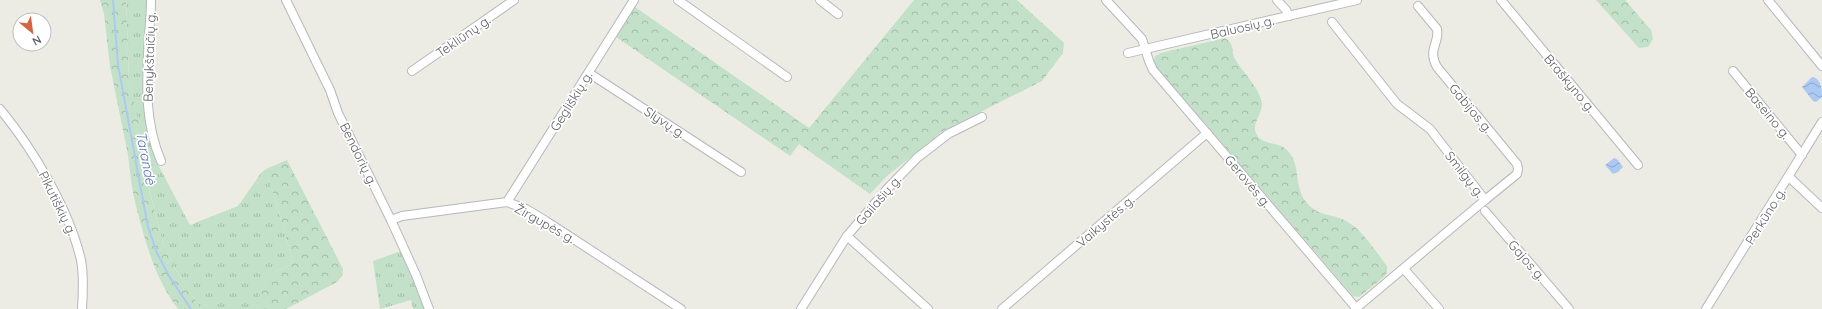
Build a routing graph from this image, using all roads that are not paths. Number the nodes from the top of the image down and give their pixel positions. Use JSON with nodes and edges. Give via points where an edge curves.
{"nodes":[{"id":1,"x":151,"y":0,"type":"edge"},
{"id":2,"x":286,"y":0,"type":"edge"},
{"id":3,"x":514,"y":0,"type":"edge"},
{"id":4,"x":634,"y":0,"type":"edge"},
{"id":5,"x":678,"y":0,"type":"edge"},
{"id":6,"x":820,"y":0,"type":"edge"},
{"id":7,"x":1106,"y":0,"type":"edge"},
{"id":8,"x":1277,"y":0,"type":"edge"},
{"id":9,"x":1357,"y":0,"type":"edge"},
{"id":10,"x":1501,"y":0,"type":"edge"},
{"id":11,"x":1768,"y":0,"type":"edge"},
{"id":12,"x":1418,"y":6,"type":"dead end"},
{"id":13,"x":838,"y":14,"type":"dead end"},
{"id":14,"x":1289,"y":16,"type":"junction"},
{"id":15,"x":1332,"y":22,"type":"dead end"},
{"id":16,"x":1146,"y":49,"type":"junction"},
{"id":17,"x":1128,"y":53,"type":"dead end"},
{"id":18,"x":1822,"y":66,"type":"edge"},
{"id":19,"x":412,"y":71,"type":"dead end"},
{"id":20,"x":1734,"y":71,"type":"dead end"},
{"id":21,"x":589,"y":73,"type":"junction"},
{"id":22,"x":788,"y":78,"type":"dead end"},
{"id":23,"x":0,"y":109,"type":"edge"},
{"id":24,"x":982,"y":117,"type":"dead end"},
{"id":25,"x":1822,"y":122,"type":"edge"},
{"id":26,"x":1207,"y":133,"type":"junction"},
{"id":27,"x":1802,"y":155,"type":"junction"},
{"id":28,"x":161,"y":160,"type":"dead end"},
{"id":29,"x":1638,"y":165,"type":"dead end"},
{"id":30,"x":740,"y":172,"type":"dead end"},
{"id":31,"x":1789,"y":177,"type":"junction"},
{"id":32,"x":1486,"y":200,"type":"junction"},
{"id":33,"x":507,"y":202,"type":"junction"},
{"id":34,"x":1822,"y":208,"type":"edge"},
{"id":35,"x":1485,"y":211,"type":"dead end"},
{"id":36,"x":391,"y":220,"type":"junction"},
{"id":37,"x":847,"y":236,"type":"junction"},
{"id":38,"x":1404,"y":269,"type":"junction"},
{"id":39,"x":82,"y":309,"type":"edge"},
{"id":40,"x":429,"y":309,"type":"edge"},
{"id":41,"x":681,"y":309,"type":"edge"},
{"id":42,"x":801,"y":309,"type":"edge"},
{"id":43,"x":928,"y":309,"type":"edge"},
{"id":44,"x":1002,"y":309,"type":"edge"},
{"id":45,"x":1356,"y":309,"type":"edge"},
{"id":46,"x":1439,"y":309,"type":"edge"},
{"id":47,"x":1570,"y":309,"type":"edge"},
{"id":48,"x":1706,"y":309,"type":"edge"}],
"edges":[{"from":1,"to":28,"type":"street","name":"Benykštaičių g.","via":[[147,110],[151,133]]},
{"from":2,"to":36,"type":"street","name":"Bendorių g."},
{"from":3,"to":19,"type":"street","name":"Tekliūnų g."},
{"from":4,"to":21,"type":"street","name":"Gegliškių g."},
{"from":5,"to":22,"type":"street"},
{"from":6,"to":13,"type":"street"},
{"from":7,"to":16,"type":"street","name":"Gerovės g.","via":[[1138,34]]},
{"from":8,"to":14,"type":"street"},
{"from":9,"to":14,"type":"street","name":"Baluosių g."},
{"from":10,"to":29,"type":"street","name":"Braškyno g."},
{"from":11,"to":18,"type":"street"},
{"from":12,"to":32,"type":"street","name":"Gabijos g.","via":[[1437,29],[1438,34],[1432,50],[1437,67],[1517,164],[1517,174]]},
{"from":14,"to":16,"type":"street","name":"Baluosių g."},
{"from":15,"to":32,"type":"street","name":"Smilgų g.","via":[[1397,104],[1430,129]]},
{"from":16,"to":17,"type":"street","name":"Baluosių g."},
{"from":16,"to":26,"type":"street","name":"Gerovės g.","via":[[1153,70]]},
{"from":20,"to":27,"type":"street","name":"Baseino g."},
{"from":21,"to":30,"type":"street","name":"Slyvų g."},
{"from":21,"to":33,"type":"street","name":"Gegliškių g."},
{"from":23,"to":39,"type":"street","name":"Pikutiškių g.","via":[[39,164],[66,215],[81,262]]},
{"from":24,"to":37,"type":"street","name":"Gailašių g.","via":[[948,134],[916,158]]},
{"from":25,"to":27,"type":"street","name":"Perkūno g."},
{"from":26,"to":44,"type":"street","name":"Vaikystės g."},
{"from":26,"to":45,"type":"street","name":"Gerovės g."},
{"from":27,"to":31,"type":"street","name":"Perkūno g."},
{"from":31,"to":34,"type":"street"},
{"from":31,"to":48,"type":"street","name":"Perkūno g."},
{"from":32,"to":38,"type":"street","name":"Smilgų g."},
{"from":33,"to":36,"type":"street","name":"Žirgupės g.","via":[[402,216]]},
{"from":33,"to":41,"type":"street","name":"Žirgupės g.","via":[[546,220]]},
{"from":35,"to":47,"type":"street","name":"Gajos g."},
{"from":36,"to":40,"type":"street","name":"Bendorių g."},
{"from":37,"to":42,"type":"street","name":"Gailašių g."},
{"from":37,"to":43,"type":"street"},
{"from":38,"to":45,"type":"street","name":"Smilgų g."},
{"from":38,"to":46,"type":"street"}]}
